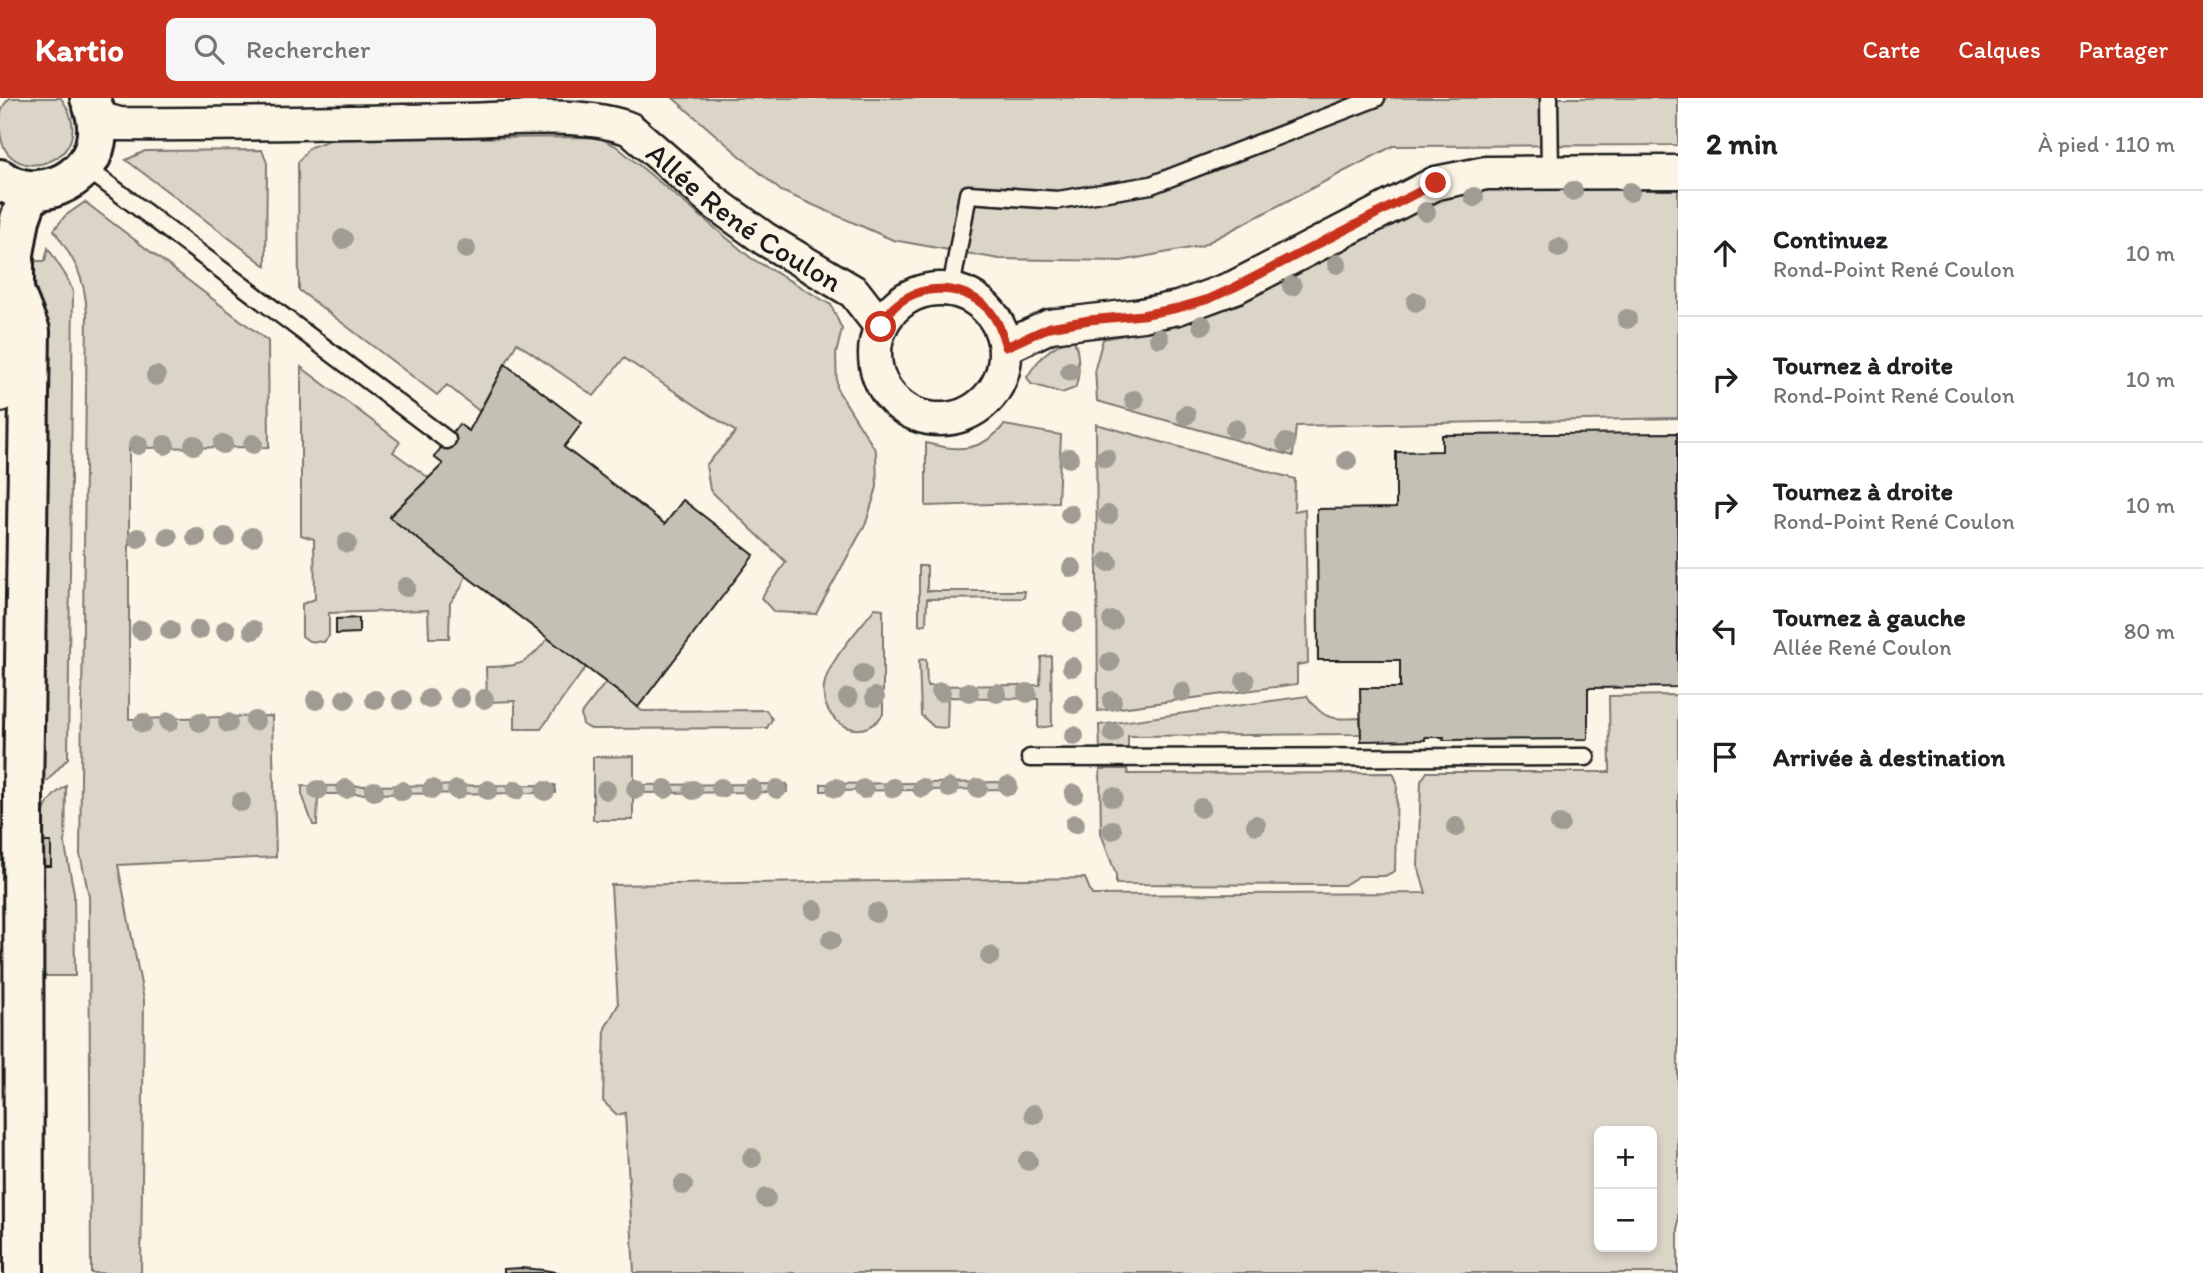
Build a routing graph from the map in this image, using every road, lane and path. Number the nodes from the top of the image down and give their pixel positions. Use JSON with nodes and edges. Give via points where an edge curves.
{"nodes":[{"id":1,"x":1376,"y":98,"type":"edge"},
{"id":2,"x":1549,"y":98,"type":"edge"},
{"id":3,"x":1351,"y":102,"type":"edge"},
{"id":4,"x":94,"y":108,"type":"edge"},
{"id":5,"x":85,"y":167,"type":"junction"},
{"id":6,"x":1550,"y":172,"type":"junction"},
{"id":7,"x":1678,"y":172,"type":"edge"},
{"id":8,"x":15,"y":185,"type":"edge"},
{"id":9,"x":951,"y":289,"type":"junction"},
{"id":10,"x":14,"y":291,"type":"junction"},
{"id":11,"x":881,"y":327,"type":"junction"},
{"id":12,"x":1006,"y":347,"type":"junction"},
{"id":13,"x":0,"y":392,"type":"edge"},
{"id":14,"x":447,"y":440,"type":"dead end"},
{"id":15,"x":1586,"y":757,"type":"dead end"},
{"id":16,"x":1030,"y":758,"type":"dead end"},
{"id":17,"x":12,"y":918,"type":"edge"},
{"id":18,"x":24,"y":1273,"type":"edge"}],
"edges":[{"from":1,"to":3,"type":"lane"},
{"from":2,"to":6,"type":"lane"},
{"from":3,"to":9,"type":"lane","via":[[1151,185],[1058,200],[968,194]]},
{"from":4,"to":5,"type":"street","via":[[96,144]]},
{"from":4,"to":11,"type":"street","name":"Allée René Coulon","via":[[119,124],[508,119],[598,119],[617,124],[630,129],[715,203],[765,239],[854,292]]},
{"from":5,"to":8,"type":"street","via":[[51,189]]},
{"from":5,"to":14,"type":"lane"},
{"from":6,"to":7,"type":"street"},
{"from":6,"to":12,"type":"street","via":[[1486,173],[1436,183],[1209,299],[1142,315],[1050,327]]},
{"from":8,"to":10,"type":"street","via":[[20,219],[13,254]]},
{"from":9,"to":11,"type":"street","via":[[929,289],[909,296],[892,309]]},
{"from":9,"to":12,"type":"street","via":[[988,309]]},
{"from":10,"to":13,"type":"street","via":[[1,337]]},
{"from":10,"to":17,"type":"street","via":[[30,331],[23,796]]},
{"from":11,"to":12,"type":"street","via":[[874,348],[876,370],[885,390],[901,407],[921,418],[944,420],[966,415],[985,402],[999,384]]},
{"from":15,"to":16,"type":"lane"},
{"from":17,"to":18,"type":"street"}]}
